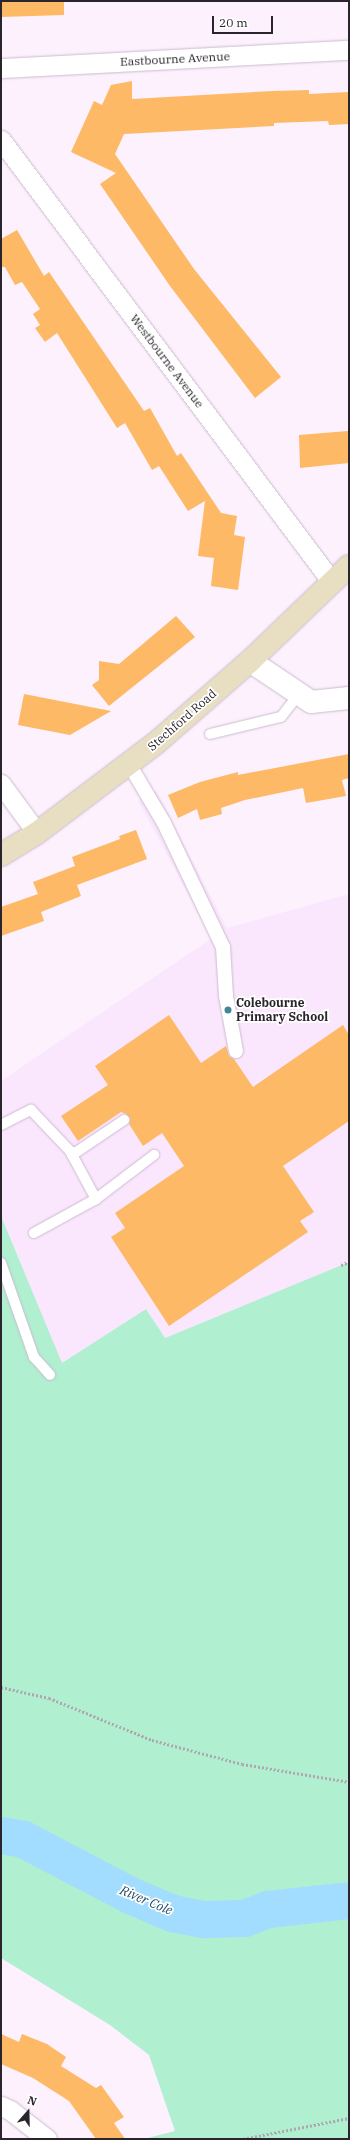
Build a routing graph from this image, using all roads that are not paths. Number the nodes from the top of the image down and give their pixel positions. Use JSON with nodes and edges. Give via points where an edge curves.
{"nodes":[{"id":1,"x":349,"y":50,"type":"edge"},
{"id":2,"x":1,"y":68,"type":"edge"},
{"id":3,"x":1,"y":140,"type":"edge"},
{"id":4,"x":349,"y":566,"type":"edge"},
{"id":5,"x":332,"y":582,"type":"junction"},
{"id":6,"x":250,"y":661,"type":"junction"},
{"id":7,"x":299,"y":694,"type":"junction"},
{"id":8,"x":349,"y":698,"type":"edge"},
{"id":9,"x":210,"y":734,"type":"dead end"},
{"id":10,"x":130,"y":764,"type":"junction"},
{"id":11,"x":1,"y":784,"type":"edge"},
{"id":12,"x":37,"y":833,"type":"junction"},
{"id":13,"x":1,"y":855,"type":"edge"},
{"id":14,"x":236,"y":1051,"type":"dead end"},
{"id":15,"x":124,"y":1120,"type":"dead end"},
{"id":16,"x":1,"y":1125,"type":"edge"},
{"id":17,"x":72,"y":1155,"type":"junction"},
{"id":18,"x":154,"y":1155,"type":"dead end"},
{"id":19,"x":96,"y":1199,"type":"junction"},
{"id":20,"x":34,"y":1233,"type":"dead end"},
{"id":21,"x":1,"y":1263,"type":"edge"},
{"id":22,"x":50,"y":1375,"type":"dead end"},
{"id":23,"x":1,"y":2106,"type":"edge"},
{"id":24,"x":47,"y":2139,"type":"edge"}],
"edges":[{"from":1,"to":2,"type":"street","name":"Eastbourne Avenue"},
{"from":3,"to":5,"type":"street","name":"Westbourne Avenue"},
{"from":4,"to":5,"type":"main road","name":"Stechford Road"},
{"from":5,"to":6,"type":"main road","name":"Stechford Road"},
{"from":6,"to":7,"type":"street"},
{"from":6,"to":10,"type":"main road","name":"Stechford Road"},
{"from":7,"to":8,"type":"street","via":[[311,702]]},
{"from":7,"to":9,"type":"lane","via":[[281,717]]},
{"from":10,"to":12,"type":"main road","name":"Stechford Road"},
{"from":10,"to":14,"type":"street","via":[[164,823],[223,947],[226,996]]},
{"from":11,"to":12,"type":"street"},
{"from":12,"to":13,"type":"main road","name":"Stechford Road"},
{"from":15,"to":17,"type":"lane"},
{"from":16,"to":17,"type":"lane","via":[[31,1110]]},
{"from":17,"to":19,"type":"lane"},
{"from":18,"to":19,"type":"lane"},
{"from":19,"to":20,"type":"lane"},
{"from":21,"to":22,"type":"lane","via":[[34,1357]]},
{"from":23,"to":24,"type":"street"}]}
